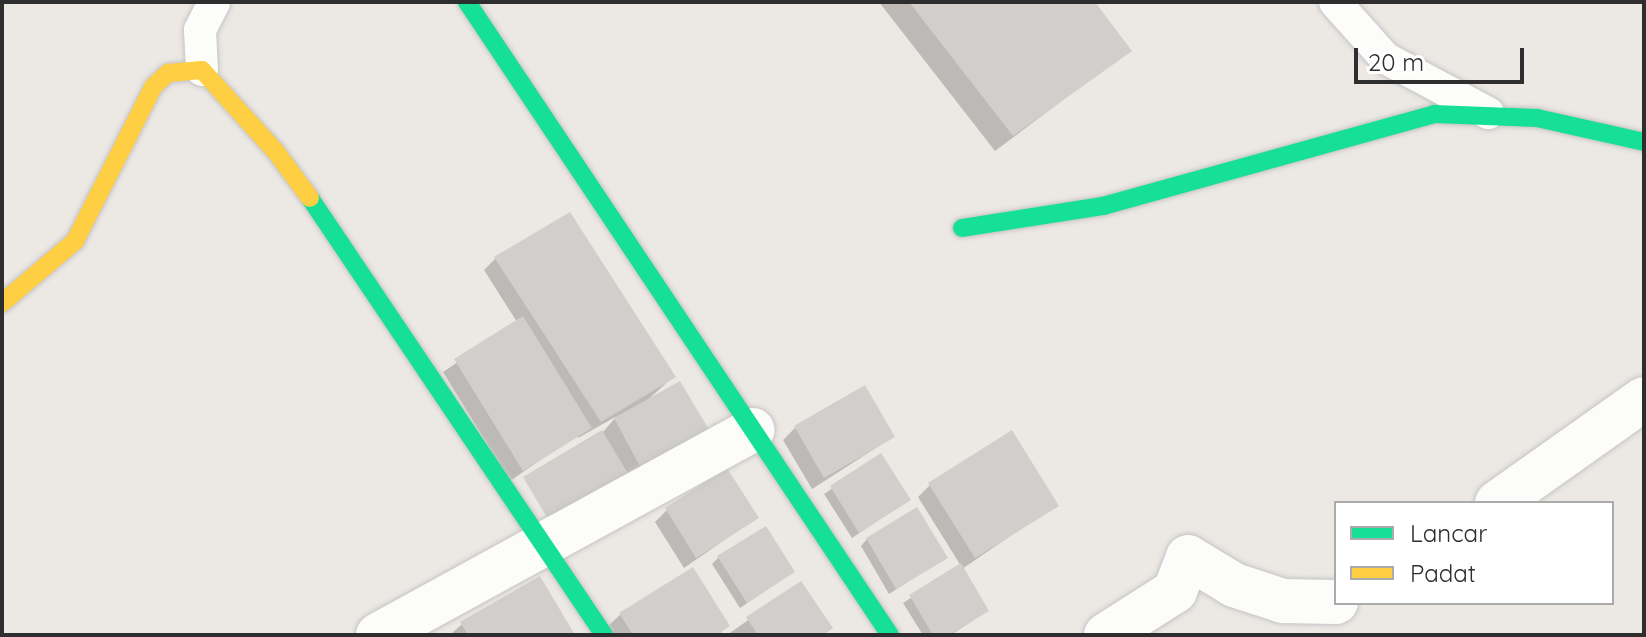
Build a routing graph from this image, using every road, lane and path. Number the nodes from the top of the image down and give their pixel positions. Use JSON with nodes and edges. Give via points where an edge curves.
{"nodes":[{"id":1,"x":214,"y":2,"type":"edge"},
{"id":2,"x":467,"y":2,"type":"edge"},
{"id":3,"x":1335,"y":2,"type":"edge"},
{"id":4,"x":202,"y":70,"type":"junction"},
{"id":5,"x":1495,"y":116,"type":"junction"},
{"id":6,"x":1644,"y":142,"type":"edge"},
{"id":7,"x":962,"y":228,"type":"dead end"},
{"id":8,"x":2,"y":303,"type":"edge"},
{"id":9,"x":1644,"y":399,"type":"edge"},
{"id":10,"x":753,"y":430,"type":"junction"},
{"id":11,"x":1500,"y":501,"type":"edge"},
{"id":12,"x":547,"y":547,"type":"junction"},
{"id":13,"x":1334,"y":602,"type":"edge"},
{"id":14,"x":378,"y":635,"type":"edge"},
{"id":15,"x":604,"y":635,"type":"edge"},
{"id":16,"x":890,"y":635,"type":"edge"},
{"id":17,"x":1106,"y":635,"type":"edge"}],
"edges":[{"from":1,"to":4,"type":"lane","via":[[200,30]]},
{"from":2,"to":10,"type":"street"},
{"from":3,"to":5,"type":"lane","via":[[1385,58]]},
{"from":4,"to":8,"type":"street","via":[[168,73],[153,87],[75,241]]},
{"from":4,"to":12,"type":"street","via":[[267,140],[329,225]]},
{"from":5,"to":6,"type":"street","via":[[1537,118]]},
{"from":5,"to":7,"type":"street","via":[[1434,114],[1103,206]]},
{"from":9,"to":11,"type":"street"},
{"from":10,"to":12,"type":"street"},
{"from":10,"to":16,"type":"street"},
{"from":12,"to":14,"type":"street"},
{"from":12,"to":15,"type":"street"},
{"from":13,"to":17,"type":"street","via":[[1283,601],[1234,585],[1188,557],[1175,591]]}]}
